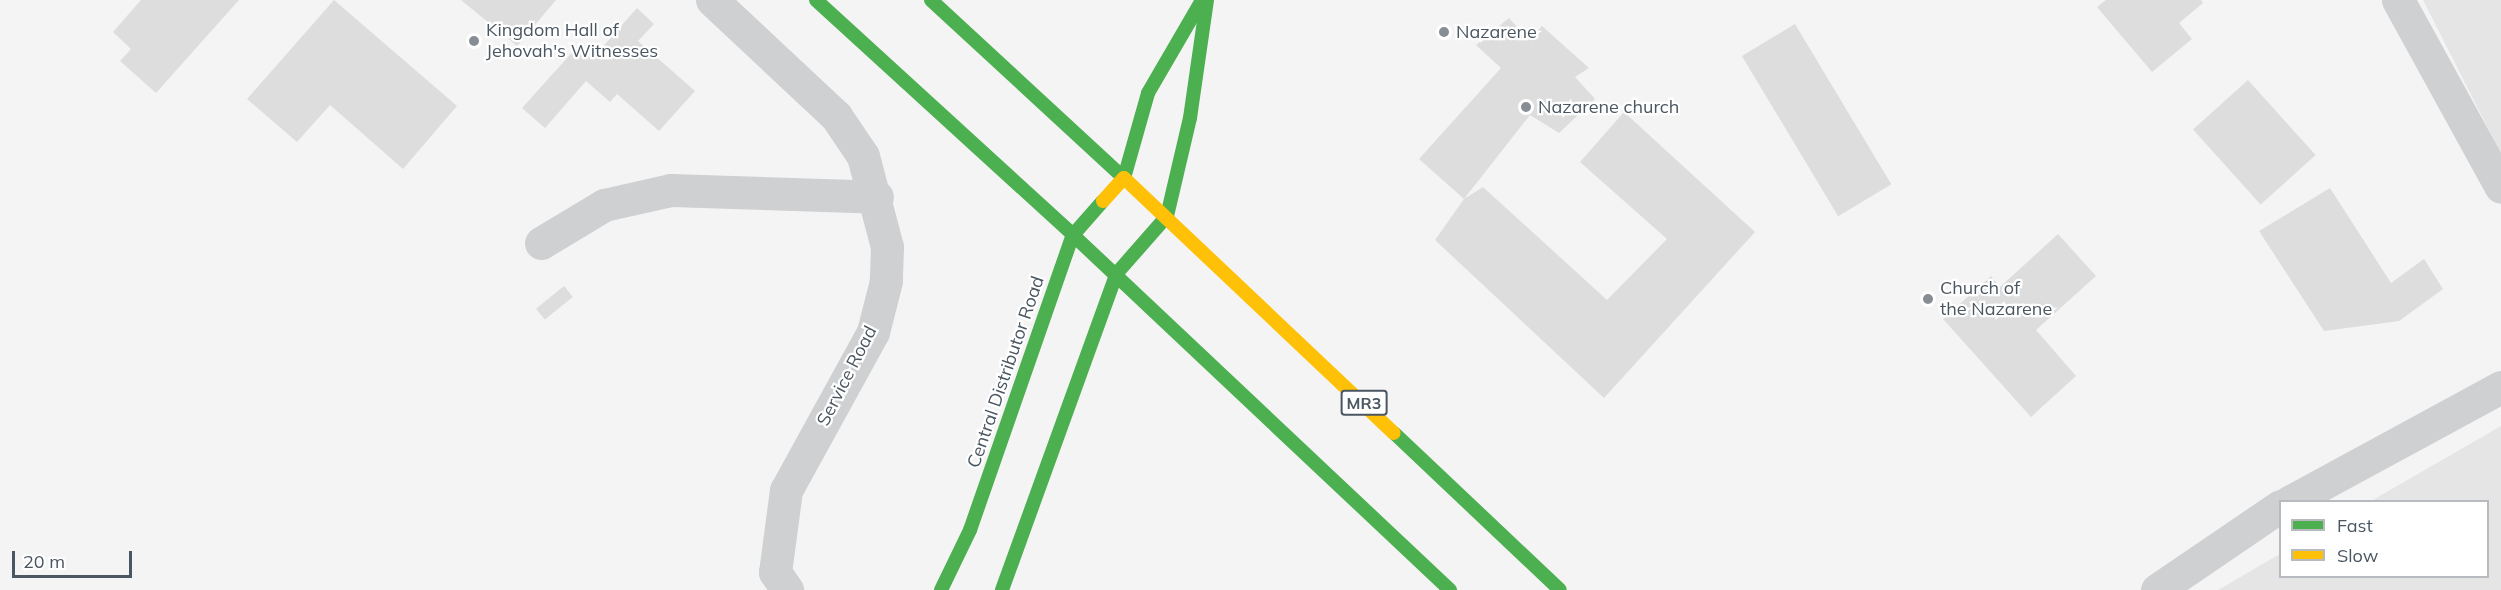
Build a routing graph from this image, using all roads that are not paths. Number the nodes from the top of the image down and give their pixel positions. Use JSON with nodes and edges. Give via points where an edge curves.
{"nodes":[{"id":1,"x":712,"y":0,"type":"edge"},
{"id":2,"x":816,"y":0,"type":"edge"},
{"id":3,"x":931,"y":0,"type":"edge"},
{"id":4,"x":1202,"y":0,"type":"edge"},
{"id":5,"x":1208,"y":0,"type":"edge"},
{"id":6,"x":2398,"y":0,"type":"edge"},
{"id":7,"x":1124,"y":178,"type":"junction"},
{"id":8,"x":2501,"y":187,"type":"edge"},
{"id":9,"x":877,"y":197,"type":"junction"},
{"id":10,"x":1167,"y":216,"type":"junction"},
{"id":11,"x":1073,"y":235,"type":"junction"},
{"id":12,"x":541,"y":243,"type":"dead end"},
{"id":13,"x":1117,"y":273,"type":"junction"},
{"id":14,"x":2501,"y":387,"type":"edge"},
{"id":15,"x":2291,"y":500,"type":"edge"},
{"id":16,"x":2279,"y":507,"type":"edge"},
{"id":17,"x":787,"y":590,"type":"edge"},
{"id":18,"x":941,"y":590,"type":"edge"},
{"id":19,"x":1002,"y":590,"type":"edge"},
{"id":20,"x":1450,"y":590,"type":"edge"},
{"id":21,"x":1560,"y":590,"type":"edge"},
{"id":22,"x":2157,"y":590,"type":"edge"}],
"edges":[{"from":1,"to":9,"type":"street","name":"Service Road","via":[[836,116],[863,156]]},
{"from":2,"to":11,"type":"main road"},
{"from":3,"to":7,"type":"main road"},
{"from":4,"to":7,"type":"main road","via":[[1148,93]]},
{"from":5,"to":10,"type":"main road","via":[[1190,118]]},
{"from":6,"to":8,"type":"street"},
{"from":7,"to":10,"type":"main road","number":"MR3"},
{"from":7,"to":11,"type":"main road","name":"Central Distributor Road"},
{"from":9,"to":12,"type":"street","via":[[671,190],[604,205]]},
{"from":9,"to":17,"type":"street","name":"Service Road","via":[[887,247],[886,281],[873,332],[786,490],[775,572]]},
{"from":10,"to":13,"type":"main road"},
{"from":10,"to":21,"type":"main road","number":"MR3"},
{"from":11,"to":13,"type":"main road"},
{"from":11,"to":18,"type":"main road","name":"Central Distributor Road","via":[[970,530]]},
{"from":13,"to":19,"type":"main road"},
{"from":13,"to":20,"type":"main road"},
{"from":14,"to":15,"type":"street"},
{"from":16,"to":22,"type":"street"}]}
